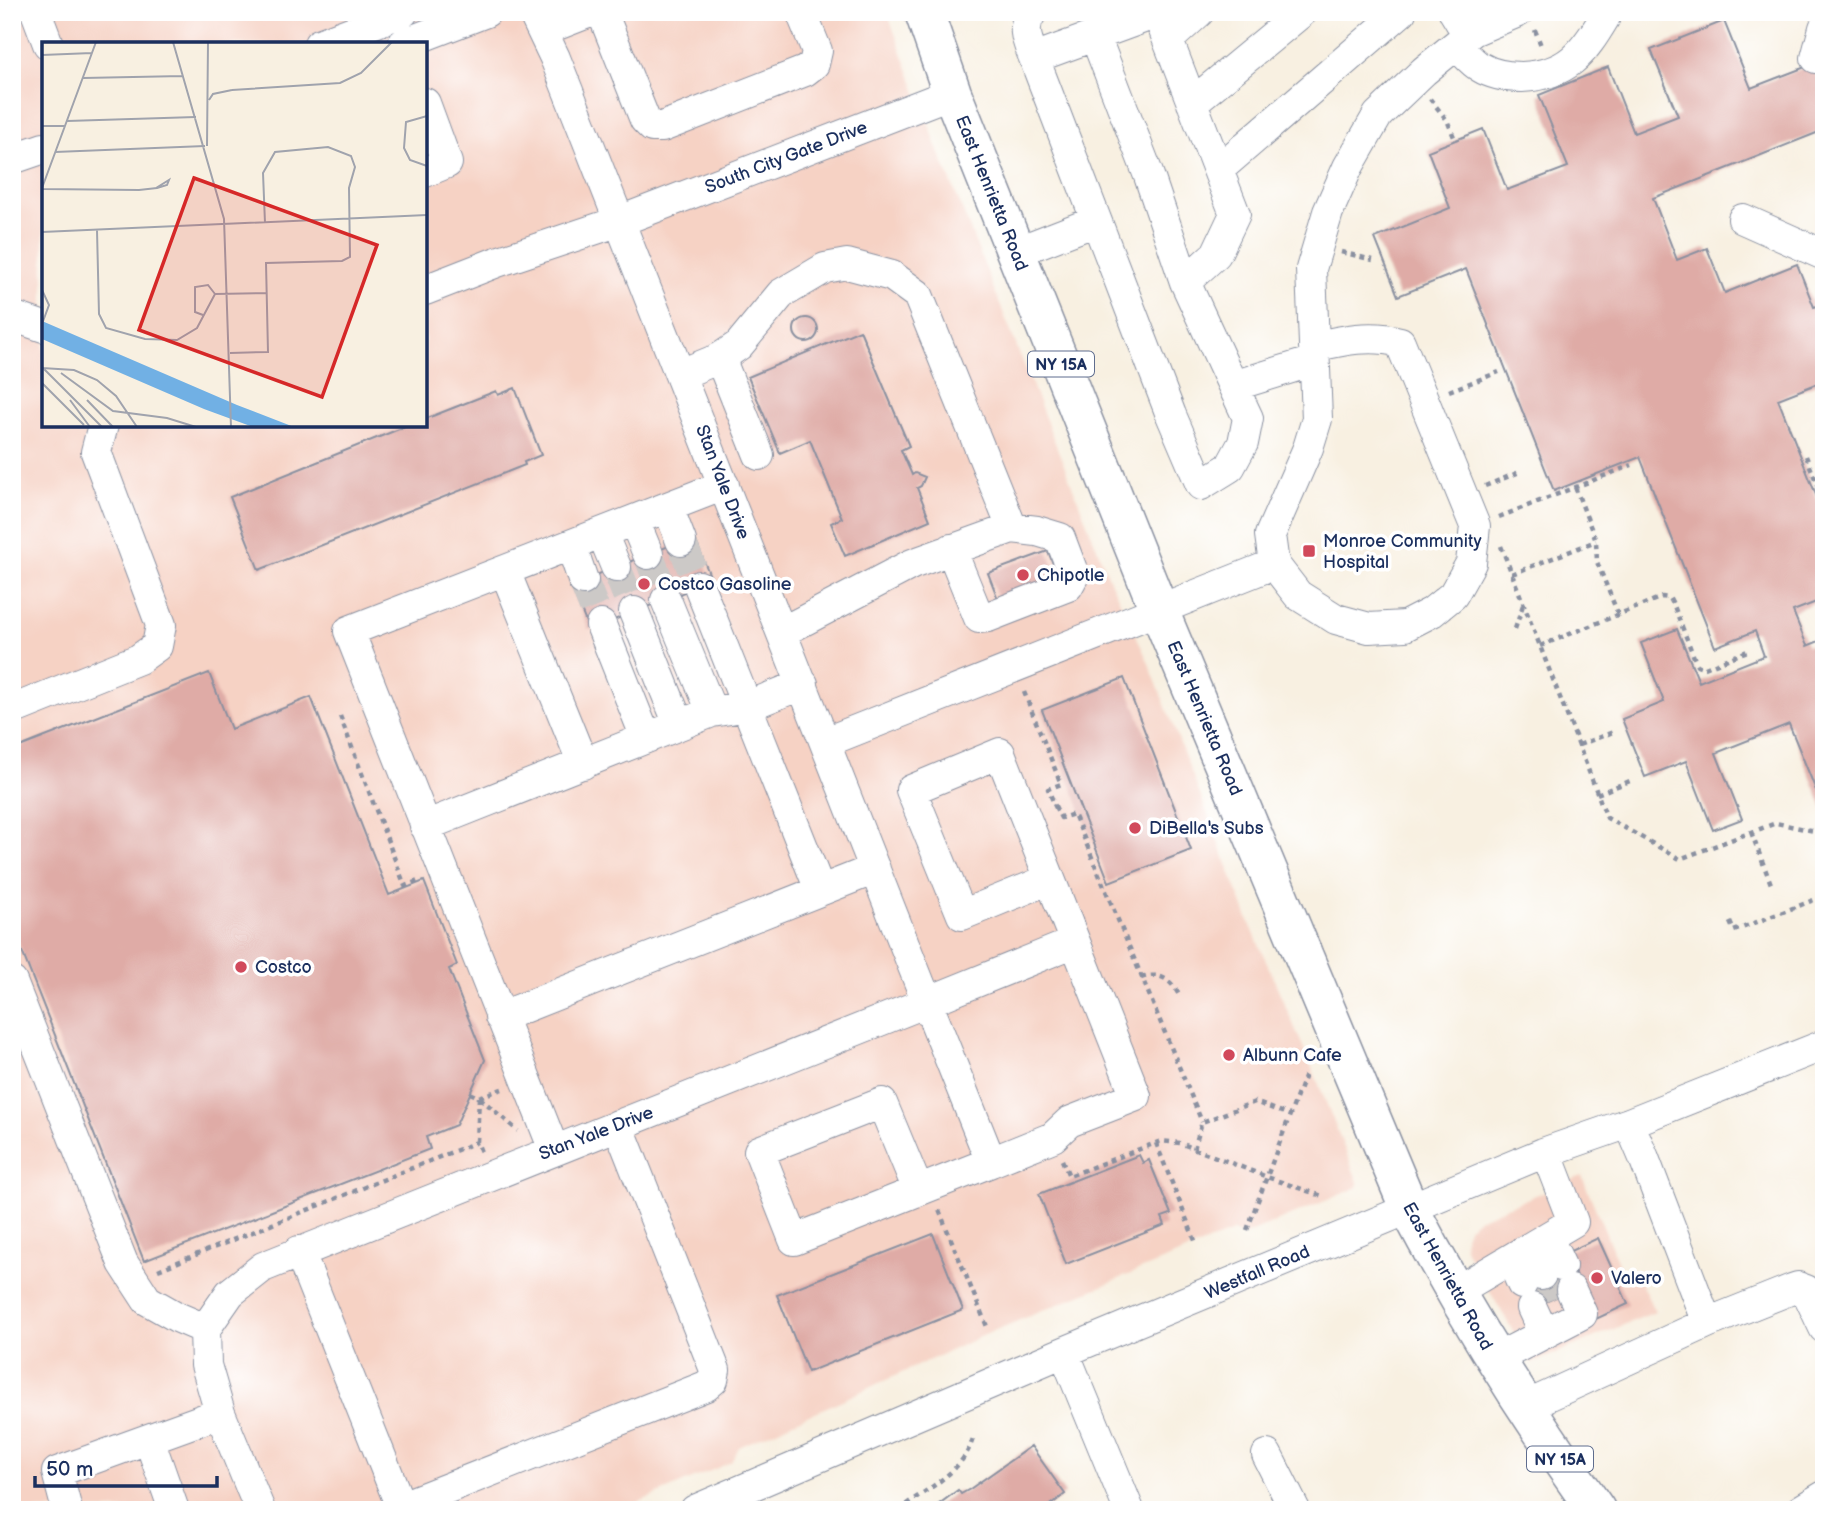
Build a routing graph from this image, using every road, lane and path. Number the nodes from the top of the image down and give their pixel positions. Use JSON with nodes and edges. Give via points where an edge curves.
{"nodes":[{"id":1,"x":36,"y":12,"type":"edge"},
{"id":2,"x":403,"y":12,"type":"edge"},
{"id":3,"x":486,"y":12,"type":"edge"},
{"id":4,"x":590,"y":12,"type":"edge"},
{"id":5,"x":602,"y":12,"type":"edge"},
{"id":6,"x":802,"y":12,"type":"edge"},
{"id":7,"x":924,"y":12,"type":"edge"},
{"id":8,"x":1032,"y":12,"type":"edge"},
{"id":9,"x":1199,"y":12,"type":"edge"},
{"id":10,"x":1302,"y":12,"type":"edge"},
{"id":11,"x":1401,"y":12,"type":"edge"},
{"id":12,"x":1604,"y":12,"type":"edge"},
{"id":13,"x":1525,"y":17,"type":"edge"},
{"id":14,"x":538,"y":21,"type":"edge"},
{"id":15,"x":1161,"y":22,"type":"edge"},
{"id":16,"x":1824,"y":28,"type":"edge"},
{"id":17,"x":1460,"y":31,"type":"edge"},
{"id":18,"x":1095,"y":36,"type":"junction"},
{"id":19,"x":47,"y":42,"type":"edge"},
{"id":20,"x":324,"y":42,"type":"edge"},
{"id":21,"x":409,"y":42,"type":"edge"},
{"id":22,"x":1543,"y":51,"type":"dead end"},
{"id":23,"x":1034,"y":58,"type":"junction"},
{"id":24,"x":1816,"y":58,"type":"dead end"},
{"id":25,"x":952,"y":93,"type":"junction"},
{"id":26,"x":1428,"y":95,"type":"dead end"},
{"id":27,"x":1192,"y":103,"type":"junction"},
{"id":28,"x":427,"y":108,"type":"edge"},
{"id":29,"x":1454,"y":137,"type":"dead end"},
{"id":30,"x":42,"y":149,"type":"edge"},
{"id":31,"x":12,"y":159,"type":"edge"},
{"id":32,"x":1218,"y":170,"type":"junction"},
{"id":33,"x":427,"y":171,"type":"edge"},
{"id":34,"x":1743,"y":219,"type":"dead end"},
{"id":35,"x":620,"y":221,"type":"junction"},
{"id":36,"x":1096,"y":221,"type":"junction"},
{"id":37,"x":1340,"y":251,"type":"dead end"},
{"id":38,"x":1016,"y":252,"type":"junction"},
{"id":39,"x":1824,"y":255,"type":"edge"},
{"id":40,"x":1373,"y":260,"type":"dead end"},
{"id":41,"x":1185,"y":282,"type":"junction"},
{"id":42,"x":427,"y":289,"type":"edge"},
{"id":43,"x":12,"y":316,"type":"edge"},
{"id":44,"x":42,"y":326,"type":"edge"},
{"id":45,"x":1314,"y":354,"type":"junction"},
{"id":46,"x":720,"y":358,"type":"junction"},
{"id":47,"x":1499,"y":372,"type":"dead end"},
{"id":48,"x":681,"y":374,"type":"junction"},
{"id":49,"x":1233,"y":386,"type":"junction"},
{"id":50,"x":1445,"y":393,"type":"dead end"},
{"id":51,"x":102,"y":427,"type":"edge"},
{"id":52,"x":759,"y":455,"type":"dead end"},
{"id":53,"x":1806,"y":456,"type":"dead end"},
{"id":54,"x":1632,"y":465,"type":"dead end"},
{"id":55,"x":1522,"y":471,"type":"dead end"},
{"id":56,"x":724,"y":485,"type":"junction"},
{"id":57,"x":1484,"y":487,"type":"dead end"},
{"id":58,"x":1575,"y":487,"type":"junction"},
{"id":59,"x":1824,"y":501,"type":"edge"},
{"id":60,"x":668,"y":507,"type":"junction"},
{"id":61,"x":1492,"y":519,"type":"dead end"},
{"id":62,"x":634,"y":520,"type":"junction"},
{"id":63,"x":1012,"y":528,"type":"junction"},
{"id":64,"x":601,"y":533,"type":"junction"},
{"id":65,"x":681,"y":541,"type":"tunnel mouth"},
{"id":66,"x":1596,"y":541,"type":"junction"},
{"id":67,"x":1493,"y":543,"type":"dead end"},
{"id":68,"x":570,"y":545,"type":"junction"},
{"id":69,"x":951,"y":549,"type":"junction"},
{"id":70,"x":648,"y":554,"type":"tunnel mouth"},
{"id":71,"x":1274,"y":564,"type":"junction"},
{"id":72,"x":616,"y":568,"type":"tunnel mouth"},
{"id":73,"x":505,"y":571,"type":"junction"},
{"id":74,"x":1512,"y":574,"type":"junction"},
{"id":75,"x":583,"y":580,"type":"tunnel mouth"},
{"id":76,"x":699,"y":586,"type":"tunnel mouth"},
{"id":77,"x":666,"y":600,"type":"tunnel mouth"},
{"id":78,"x":1524,"y":604,"type":"junction"},
{"id":79,"x":1159,"y":610,"type":"junction"},
{"id":80,"x":634,"y":612,"type":"tunnel mouth"},
{"id":81,"x":1618,"y":614,"type":"junction"},
{"id":82,"x":601,"y":625,"type":"tunnel mouth"},
{"id":83,"x":1515,"y":629,"type":"dead end"},
{"id":84,"x":782,"y":632,"type":"junction"},
{"id":85,"x":1540,"y":646,"type":"junction"},
{"id":86,"x":1750,"y":650,"type":"dead end"},
{"id":87,"x":803,"y":684,"type":"junction"},
{"id":88,"x":1023,"y":688,"type":"dead end"},
{"id":89,"x":747,"y":706,"type":"junction"},
{"id":90,"x":12,"y":710,"type":"edge"},
{"id":91,"x":712,"y":712,"type":"junction"},
{"id":92,"x":340,"y":716,"type":"dead end"},
{"id":93,"x":679,"y":725,"type":"junction"},
{"id":94,"x":1613,"y":732,"type":"dead end"},
{"id":95,"x":646,"y":738,"type":"junction"},
{"id":96,"x":826,"y":742,"type":"junction"},
{"id":97,"x":1579,"y":745,"type":"junction"},
{"id":98,"x":583,"y":764,"type":"junction"},
{"id":99,"x":1630,"y":781,"type":"dead end"},
{"id":100,"x":1597,"y":793,"type":"junction"},
{"id":101,"x":1055,"y":806,"type":"junction"},
{"id":102,"x":1025,"y":817,"type":"junction"},
{"id":103,"x":425,"y":826,"type":"junction"},
{"id":104,"x":1751,"y":832,"type":"junction"},
{"id":105,"x":1824,"y":833,"type":"edge"},
{"id":106,"x":875,"y":869,"type":"junction"},
{"id":107,"x":426,"y":879,"type":"dead end"},
{"id":108,"x":1050,"y":879,"type":"junction"},
{"id":109,"x":1771,"y":884,"type":"dead end"},
{"id":110,"x":820,"y":890,"type":"junction"},
{"id":111,"x":1824,"y":896,"type":"edge"},
{"id":112,"x":1730,"y":922,"type":"dead end"},
{"id":113,"x":1075,"y":942,"type":"junction"},
{"id":114,"x":1141,"y":978,"type":"junction"},
{"id":115,"x":12,"y":982,"type":"edge"},
{"id":116,"x":1179,"y":995,"type":"dead end"},
{"id":117,"x":927,"y":1002,"type":"junction"},
{"id":118,"x":500,"y":1017,"type":"junction"},
{"id":119,"x":1824,"y":1045,"type":"edge"},
{"id":120,"x":1306,"y":1072,"type":"dead end"},
{"id":121,"x":525,"y":1080,"type":"junction"},
{"id":122,"x":470,"y":1093,"type":"dead end"},
{"id":123,"x":479,"y":1097,"type":"junction"},
{"id":124,"x":1290,"y":1115,"type":"junction"},
{"id":125,"x":1202,"y":1122,"type":"junction"},
{"id":126,"x":1629,"y":1123,"type":"junction"},
{"id":127,"x":618,"y":1125,"type":"junction"},
{"id":128,"x":524,"y":1137,"type":"dead end"},
{"id":129,"x":477,"y":1142,"type":"junction"},
{"id":130,"x":1156,"y":1143,"type":"junction"},
{"id":131,"x":1194,"y":1149,"type":"junction"},
{"id":132,"x":554,"y":1150,"type":"junction"},
{"id":133,"x":1546,"y":1152,"type":"junction"},
{"id":134,"x":1060,"y":1154,"type":"dead end"},
{"id":135,"x":991,"y":1161,"type":"junction"},
{"id":136,"x":491,"y":1176,"type":"junction"},
{"id":137,"x":1267,"y":1178,"type":"junction"},
{"id":138,"x":927,"y":1196,"type":"junction"},
{"id":139,"x":1325,"y":1198,"type":"dead end"},
{"id":140,"x":1409,"y":1208,"type":"junction"},
{"id":141,"x":1247,"y":1230,"type":"dead end"},
{"id":142,"x":1196,"y":1243,"type":"dead end"},
{"id":143,"x":299,"y":1251,"type":"junction"},
{"id":144,"x":158,"y":1269,"type":"dead end"},
{"id":145,"x":1543,"y":1284,"type":"junction"},
{"id":146,"x":1455,"y":1292,"type":"junction"},
{"id":147,"x":1707,"y":1323,"type":"junction"},
{"id":148,"x":1824,"y":1328,"type":"edge"},
{"id":149,"x":205,"y":1329,"type":"junction"},
{"id":150,"x":988,"y":1329,"type":"dead end"},
{"id":151,"x":1064,"y":1352,"type":"junction"},
{"id":152,"x":1495,"y":1359,"type":"junction"},
{"id":153,"x":1524,"y":1407,"type":"junction"},
{"id":154,"x":220,"y":1413,"type":"junction"},
{"id":155,"x":973,"y":1438,"type":"dead end"},
{"id":156,"x":149,"y":1439,"type":"junction"},
{"id":157,"x":1267,"y":1455,"type":"dead end"},
{"id":158,"x":1824,"y":1496,"type":"edge"},
{"id":159,"x":67,"y":1510,"type":"edge"},
{"id":160,"x":174,"y":1510,"type":"edge"},
{"id":161,"x":260,"y":1510,"type":"edge"},
{"id":162,"x":695,"y":1510,"type":"edge"},
{"id":163,"x":898,"y":1510,"type":"edge"},
{"id":164,"x":1129,"y":1510,"type":"edge"},
{"id":165,"x":1295,"y":1510,"type":"edge"},
{"id":166,"x":1596,"y":1510,"type":"edge"},
{"id":167,"x":1801,"y":1510,"type":"edge"}],
"edges":[{"from":1,"to":19,"type":"street"},
{"from":2,"to":20,"type":"street"},
{"from":3,"to":21,"type":"street"},
{"from":4,"to":14,"type":"street"},
{"from":5,"to":6,"type":"street","via":[[645,120],[652,127],[662,127],[805,72],[814,64],[817,51]]},
{"from":7,"to":25,"type":"main road","name":"East Henrietta Road","number":"NY 15A"},
{"from":8,"to":23,"type":"street","via":[[1024,33]]},
{"from":9,"to":15,"type":"street"},
{"from":10,"to":27,"type":"street"},
{"from":11,"to":32,"type":"street"},
{"from":12,"to":17,"type":"street","via":[[1587,46],[1566,66],[1540,76],[1507,78],[1480,67]]},
{"from":13,"to":17,"type":"street"},
{"from":13,"to":22,"type":"path"},
{"from":14,"to":35,"type":"street","name":"Stan Yale Drive"},
{"from":15,"to":18,"type":"street"},
{"from":15,"to":27,"type":"street"},
{"from":16,"to":24,"type":"street"},
{"from":17,"to":45,"type":"street","via":[[1378,115],[1348,167],[1311,269]]},
{"from":18,"to":23,"type":"street"},
{"from":18,"to":41,"type":"street"},
{"from":23,"to":36,"type":"street"},
{"from":25,"to":35,"type":"street","name":"South City Gate Drive"},
{"from":25,"to":38,"type":"main road","name":"East Henrietta Road","number":"NY 15A"},
{"from":26,"to":29,"type":"path"},
{"from":27,"to":32,"type":"street"},
{"from":28,"to":33,"type":"street","via":[[447,163]]},
{"from":30,"to":31,"type":"street"},
{"from":32,"to":41,"type":"street","via":[[1235,214],[1216,254]]},
{"from":34,"to":39,"type":"street"},
{"from":35,"to":42,"type":"street","name":"South City Gate Drive"},
{"from":35,"to":48,"type":"street","name":"Stan Yale Drive"},
{"from":36,"to":38,"type":"street"},
{"from":36,"to":49,"type":"street","via":[[1201,485],[1230,467],[1243,443],[1248,418]]},
{"from":37,"to":40,"type":"path"},
{"from":38,"to":79,"type":"main road","name":"East Henrietta Road","number":"NY 15A"},
{"from":41,"to":49,"type":"street"},
{"from":43,"to":44,"type":"street"},
{"from":45,"to":49,"type":"street"},
{"from":45,"to":71,"type":"street","via":[[1317,419],[1270,535]]},
{"from":45,"to":71,"type":"street","via":[[1342,341],[1384,338],[1400,342],[1475,526],[1471,563],[1452,595],[1432,612],[1405,626],[1369,628],[1336,619],[1298,595]]},
{"from":46,"to":48,"type":"street"},
{"from":46,"to":52,"type":"street"},
{"from":46,"to":63,"type":"street","via":[[738,345],[781,294],[825,268],[847,264],[892,275],[918,295]]},
{"from":47,"to":50,"type":"path"},
{"from":48,"to":56,"type":"street","name":"Stan Yale Drive"},
{"from":51,"to":90,"type":"street","via":[[96,452],[162,625],[157,646],[139,659]]},
{"from":53,"to":59,"type":"path"},
{"from":54,"to":58,"type":"path"},
{"from":55,"to":57,"type":"path"},
{"from":56,"to":60,"type":"street"},
{"from":56,"to":84,"type":"street","name":"Stan Yale Drive"},
{"from":58,"to":61,"type":"path"},
{"from":58,"to":66,"type":"path"},
{"from":60,"to":62,"type":"street"},
{"from":60,"to":65,"type":"street"},
{"from":62,"to":64,"type":"street"},
{"from":62,"to":70,"type":"street"},
{"from":63,"to":69,"type":"street"},
{"from":63,"to":69,"type":"street","via":[[1060,538],[1074,575],[1068,586],[979,618]]},
{"from":64,"to":68,"type":"street"},
{"from":64,"to":72,"type":"street"},
{"from":66,"to":74,"type":"path"},
{"from":66,"to":81,"type":"path","via":[[1597,562]]},
{"from":67,"to":74,"type":"path","via":[[1501,546]]},
{"from":68,"to":73,"type":"street"},
{"from":68,"to":75,"type":"street"},
{"from":69,"to":84,"type":"street","via":[[912,564]]},
{"from":71,"to":79,"type":"street"},
{"from":73,"to":98,"type":"street"},
{"from":73,"to":103,"type":"street","via":[[349,631]]},
{"from":74,"to":78,"type":"path"},
{"from":76,"to":89,"type":"street"},
{"from":77,"to":91,"type":"street"},
{"from":78,"to":83,"type":"path"},
{"from":78,"to":85,"type":"path"},
{"from":79,"to":96,"type":"street"},
{"from":79,"to":140,"type":"main road","name":"East Henrietta Road","number":"NY 15A"},
{"from":80,"to":93,"type":"street"},
{"from":81,"to":85,"type":"path"},
{"from":81,"to":86,"type":"path","via":[[1670,598],[1697,665],[1705,668]]},
{"from":82,"to":95,"type":"street"},
{"from":84,"to":87,"type":"street","name":"Stan Yale Drive"},
{"from":85,"to":97,"type":"path"},
{"from":87,"to":89,"type":"street"},
{"from":87,"to":96,"type":"street","name":"Stan Yale Drive"},
{"from":88,"to":101,"type":"path","via":[[1061,784],[1048,789]]},
{"from":89,"to":91,"type":"street"},
{"from":89,"to":110,"type":"street"},
{"from":91,"to":93,"type":"street"},
{"from":92,"to":107,"type":"path","via":[[405,886]]},
{"from":93,"to":95,"type":"street"},
{"from":94,"to":97,"type":"path"},
{"from":95,"to":98,"type":"street"},
{"from":96,"to":106,"type":"street","name":"Stan Yale Drive"},
{"from":97,"to":100,"type":"path"},
{"from":98,"to":103,"type":"street"},
{"from":99,"to":100,"type":"path"},
{"from":100,"to":104,"type":"path","via":[[1607,818],[1680,859]]},
{"from":101,"to":102,"type":"path"},
{"from":101,"to":114,"type":"path","via":[[1061,818],[1074,814]]},
{"from":102,"to":108,"type":"street"},
{"from":102,"to":108,"type":"street","via":[[1000,754],[911,790],[962,915]]},
{"from":103,"to":118,"type":"street"},
{"from":104,"to":105,"type":"path","via":[[1776,823]]},
{"from":104,"to":109,"type":"path"},
{"from":106,"to":110,"type":"street"},
{"from":106,"to":117,"type":"street","name":"Stan Yale Drive"},
{"from":108,"to":113,"type":"street"},
{"from":110,"to":118,"type":"street"},
{"from":111,"to":112,"type":"path","via":[[1734,931]]},
{"from":113,"to":117,"type":"street"},
{"from":113,"to":135,"type":"street","via":[[1136,1096],[1069,1122],[1053,1137]]},
{"from":114,"to":116,"type":"path","via":[[1164,977]]},
{"from":114,"to":125,"type":"path"},
{"from":115,"to":149,"type":"street","via":[[123,1263],[147,1300]]},
{"from":117,"to":127,"type":"street","name":"Stan Yale Drive"},
{"from":117,"to":135,"type":"street"},
{"from":118,"to":121,"type":"street"},
{"from":119,"to":126,"type":"street","name":"Westfall Road"},
{"from":120,"to":124,"type":"path"},
{"from":121,"to":123,"type":"path"},
{"from":121,"to":132,"type":"street"},
{"from":122,"to":123,"type":"path"},
{"from":123,"to":128,"type":"path"},
{"from":123,"to":129,"type":"path"},
{"from":124,"to":125,"type":"path","via":[[1255,1102]]},
{"from":124,"to":137,"type":"path"},
{"from":125,"to":131,"type":"path"},
{"from":126,"to":133,"type":"street","name":"Westfall Road"},
{"from":126,"to":147,"type":"street"},
{"from":127,"to":132,"type":"street","name":"Stan Yale Drive"},
{"from":127,"to":143,"type":"street","via":[[715,1370],[706,1386],[404,1503],[397,1497]]},
{"from":129,"to":136,"type":"path"},
{"from":129,"to":144,"type":"path"},
{"from":130,"to":131,"type":"path","via":[[1180,1143]]},
{"from":130,"to":134,"type":"path","via":[[1069,1176]]},
{"from":130,"to":142,"type":"path"},
{"from":131,"to":137,"type":"path"},
{"from":132,"to":136,"type":"street","name":"Stan Yale Drive"},
{"from":133,"to":140,"type":"street","name":"Westfall Road"},
{"from":133,"to":145,"type":"street","via":[[1573,1222]]},
{"from":135,"to":138,"type":"street"},
{"from":136,"to":143,"type":"street","name":"Stan Yale Drive"},
{"from":137,"to":139,"type":"path"},
{"from":137,"to":141,"type":"path"},
{"from":138,"to":138,"type":"street","via":[[794,1240],[759,1152],[882,1103]]},
{"from":138,"to":150,"type":"path"},
{"from":140,"to":146,"type":"main road","name":"East Henrietta Road","number":"NY 15A"},
{"from":140,"to":151,"type":"street","name":"Westfall Road"},
{"from":143,"to":149,"type":"street","name":"Stan Yale Drive","via":[[263,1267],[230,1293]]},
{"from":145,"to":146,"type":"street"},
{"from":145,"to":152,"type":"street"},
{"from":146,"to":152,"type":"main road","name":"East Henrietta Road","number":"NY 15A"},
{"from":147,"to":148,"type":"street","via":[[1798,1287],[1806,1290]]},
{"from":147,"to":153,"type":"street"},
{"from":149,"to":154,"type":"street","via":[[206,1365]]},
{"from":151,"to":162,"type":"street","name":"Westfall Road"},
{"from":151,"to":164,"type":"street"},
{"from":152,"to":153,"type":"main road","name":"East Henrietta Road","number":"NY 15A"},
{"from":153,"to":166,"type":"main road","name":"East Henrietta Road","number":"NY 15A"},
{"from":154,"to":156,"type":"street"},
{"from":154,"to":161,"type":"street"},
{"from":155,"to":163,"type":"path","via":[[969,1453],[954,1469]]},
{"from":156,"to":159,"type":"street","via":[[57,1472]]},
{"from":156,"to":160,"type":"street"},
{"from":157,"to":165,"type":"street"},
{"from":158,"to":167,"type":"street"}]}
